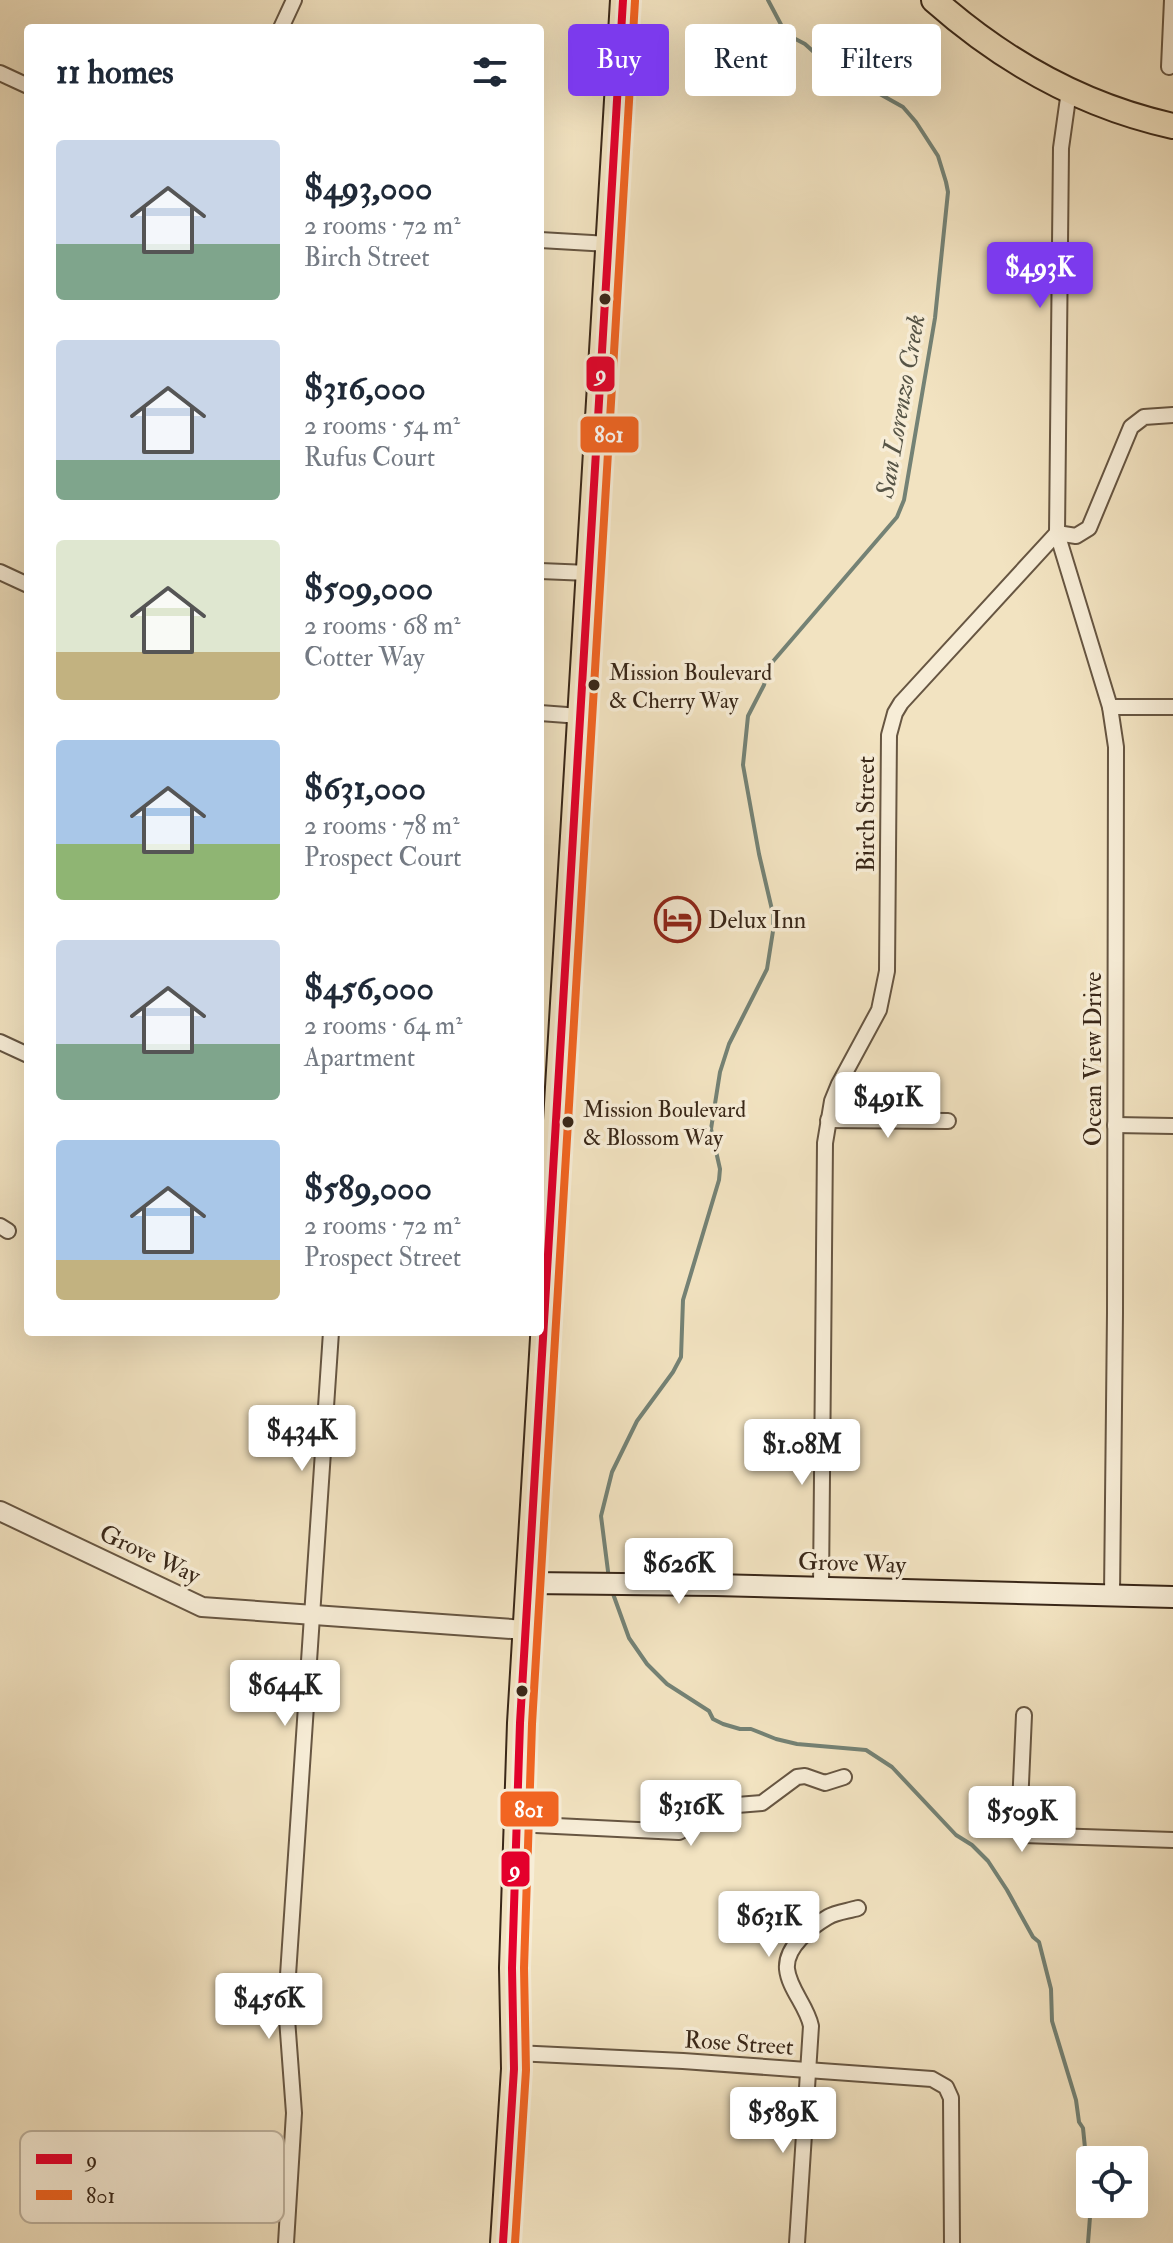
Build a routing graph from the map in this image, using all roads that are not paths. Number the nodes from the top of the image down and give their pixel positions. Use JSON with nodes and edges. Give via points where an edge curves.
{"nodes":[{"id":1,"x":294,"y":0,"type":"edge"},
{"id":2,"x":623,"y":0,"type":"edge"},
{"id":3,"x":934,"y":0,"type":"edge"},
{"id":4,"x":1172,"y":0,"type":"edge"},
{"id":5,"x":283,"y":24,"type":"edge"},
{"id":6,"x":1169,"y":67,"type":"dead end"},
{"id":7,"x":0,"y":73,"type":"edge"},
{"id":8,"x":24,"y":84,"type":"edge"},
{"id":9,"x":1069,"y":91,"type":"junction"},
{"id":10,"x":1173,"y":126,"type":"edge"},
{"id":11,"x":544,"y":240,"type":"edge"},
{"id":12,"x":609,"y":244,"type":"junction"},
{"id":13,"x":1173,"y":415,"type":"edge"},
{"id":14,"x":1057,"y":533,"type":"junction"},
{"id":15,"x":544,"y":571,"type":"edge"},
{"id":16,"x":0,"y":572,"type":"edge"},
{"id":17,"x":589,"y":573,"type":"junction"},
{"id":18,"x":24,"y":583,"type":"edge"},
{"id":19,"x":1110,"y":707,"type":"junction"},
{"id":20,"x":1173,"y":707,"type":"edge"},
{"id":21,"x":544,"y":713,"type":"edge"},
{"id":22,"x":580,"y":716,"type":"junction"},
{"id":23,"x":0,"y":1042,"type":"edge"},
{"id":24,"x":24,"y":1053,"type":"edge"},
{"id":25,"x":828,"y":1120,"type":"junction"},
{"id":26,"x":948,"y":1121,"type":"dead end"},
{"id":27,"x":1115,"y":1125,"type":"junction"},
{"id":28,"x":1173,"y":1126,"type":"edge"},
{"id":29,"x":547,"y":1129,"type":"edge"},
{"id":30,"x":544,"y":1205,"type":"edge"},
{"id":31,"x":331,"y":1336,"type":"edge"},
{"id":32,"x":539,"y":1336,"type":"edge"},
{"id":33,"x":0,"y":1511,"type":"edge"},
{"id":34,"x":529,"y":1583,"type":"junction"},
{"id":35,"x":821,"y":1587,"type":"junction"},
{"id":36,"x":1112,"y":1595,"type":"junction"},
{"id":37,"x":1173,"y":1597,"type":"edge"},
{"id":38,"x":312,"y":1617,"type":"junction"},
{"id":39,"x":526,"y":1630,"type":"junction"},
{"id":40,"x":1024,"y":1715,"type":"dead end"},
{"id":41,"x":844,"y":1777,"type":"dead end"},
{"id":42,"x":515,"y":1824,"type":"junction"},
{"id":43,"x":1173,"y":1840,"type":"edge"},
{"id":44,"x":858,"y":1908,"type":"dead end"},
{"id":45,"x":515,"y":2053,"type":"junction"},
{"id":46,"x":807,"y":2070,"type":"junction"},
{"id":47,"x":286,"y":2243,"type":"edge"},
{"id":48,"x":503,"y":2243,"type":"edge"},
{"id":49,"x":797,"y":2243,"type":"edge"},
{"id":50,"x":952,"y":2243,"type":"edge"}],
"edges":[{"from":1,"to":5,"type":"street"},
{"from":2,"to":12,"type":"main road"},
{"from":3,"to":9,"type":"main road","via":[[992,47]]},
{"from":4,"to":6,"type":"street"},
{"from":7,"to":8,"type":"street"},
{"from":9,"to":10,"type":"main road"},
{"from":9,"to":14,"type":"street","via":[[1061,148]]},
{"from":11,"to":12,"type":"street"},
{"from":12,"to":17,"type":"main road"},
{"from":13,"to":14,"type":"street","via":[[1144,417],[1131,427],[1094,521],[1076,536]]},
{"from":14,"to":19,"type":"street","name":"Ocean View Drive"},
{"from":14,"to":25,"type":"street","name":"Birch Street","via":[[895,713],[889,735],[884,992],[872,1027],[839,1084]]},
{"from":15,"to":17,"type":"street"},
{"from":16,"to":18,"type":"street"},
{"from":17,"to":22,"type":"main road"},
{"from":19,"to":20,"type":"street"},
{"from":19,"to":27,"type":"street","name":"Ocean View Drive","via":[[1116,747]]},
{"from":21,"to":22,"type":"street"},
{"from":22,"to":29,"type":"main road"},
{"from":23,"to":24,"type":"street"},
{"from":25,"to":26,"type":"street"},
{"from":25,"to":35,"type":"street","name":"Birch Street"},
{"from":27,"to":28,"type":"street"},
{"from":27,"to":36,"type":"street","name":"Ocean View Drive"},
{"from":29,"to":30,"type":"main road"},
{"from":31,"to":38,"type":"street"},
{"from":32,"to":34,"type":"main road"},
{"from":33,"to":38,"type":"street","name":"Grove Way","via":[[194,1605]]},
{"from":34,"to":35,"type":"main road","name":"Grove Way"},
{"from":34,"to":39,"type":"main road"},
{"from":35,"to":36,"type":"main road","name":"Grove Way"},
{"from":36,"to":37,"type":"main road","name":"Grove Way"},
{"from":38,"to":39,"type":"street","name":"Grove Way"},
{"from":38,"to":47,"type":"street","via":[[286,2005],[294,2113]]},
{"from":39,"to":42,"type":"main road"},
{"from":40,"to":43,"type":"street","via":[[1019,1829],[1023,1835]]},
{"from":41,"to":42,"type":"street","via":[[825,1783],[797,1777],[762,1803],[731,1806],[679,1832]]},
{"from":42,"to":45,"type":"main road"},
{"from":44,"to":46,"type":"street","via":[[830,1916],[789,1953],[791,1982],[811,2026]]},
{"from":45,"to":46,"type":"street","name":"Rose Street"},
{"from":45,"to":48,"type":"main road"},
{"from":46,"to":49,"type":"street"},
{"from":46,"to":50,"type":"street","name":"Rose Street","via":[[932,2079],[946,2087]]}]}
